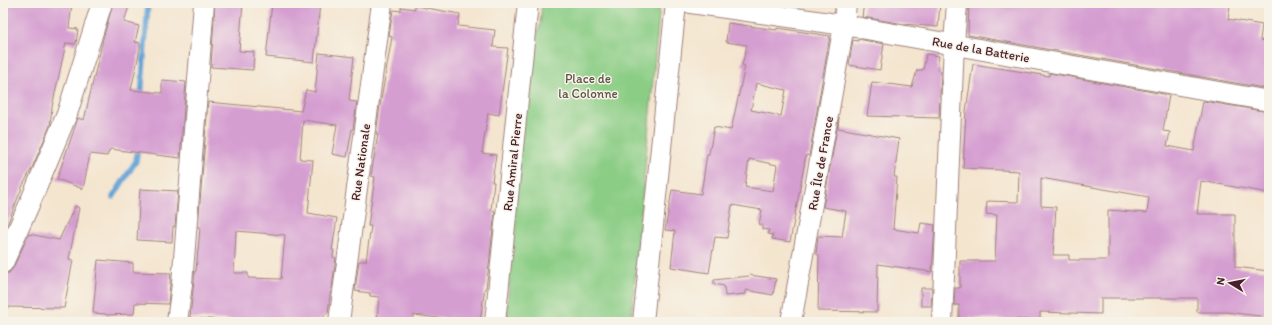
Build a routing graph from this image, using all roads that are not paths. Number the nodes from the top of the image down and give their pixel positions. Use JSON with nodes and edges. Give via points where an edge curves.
{"nodes":[{"id":1,"x":102,"y":3,"type":"edge"},
{"id":2,"x":204,"y":3,"type":"edge"},
{"id":3,"x":382,"y":3,"type":"edge"},
{"id":4,"x":528,"y":3,"type":"edge"},
{"id":5,"x":676,"y":3,"type":"edge"},
{"id":6,"x":691,"y":3,"type":"edge"},
{"id":7,"x":846,"y":3,"type":"edge"},
{"id":8,"x":956,"y":3,"type":"edge"},
{"id":9,"x":844,"y":24,"type":"junction"},
{"id":10,"x":954,"y":44,"type":"junction"},
{"id":11,"x":1269,"y":101,"type":"edge"},
{"id":12,"x":3,"y":263,"type":"edge"},
{"id":13,"x":177,"y":322,"type":"edge"},
{"id":14,"x":338,"y":322,"type":"edge"},
{"id":15,"x":495,"y":322,"type":"edge"},
{"id":16,"x":643,"y":322,"type":"edge"},
{"id":17,"x":791,"y":322,"type":"edge"},
{"id":18,"x":942,"y":322,"type":"edge"}],
"edges":[{"from":1,"to":12,"type":"street","via":[[67,114]]},
{"from":2,"to":13,"type":"street"},
{"from":3,"to":14,"type":"street","name":"Rue Nationale"},
{"from":4,"to":15,"type":"street","name":"Rue Amiral Pierre"},
{"from":5,"to":16,"type":"street"},
{"from":6,"to":9,"type":"street","name":"Rue de la Batterie"},
{"from":7,"to":9,"type":"street","name":"Rue Île de France"},
{"from":8,"to":10,"type":"street"},
{"from":9,"to":10,"type":"street","name":"Rue de la Batterie"},
{"from":9,"to":17,"type":"street","name":"Rue Île de France"},
{"from":10,"to":11,"type":"street","name":"Rue de la Batterie"},
{"from":10,"to":18,"type":"street"}]}
